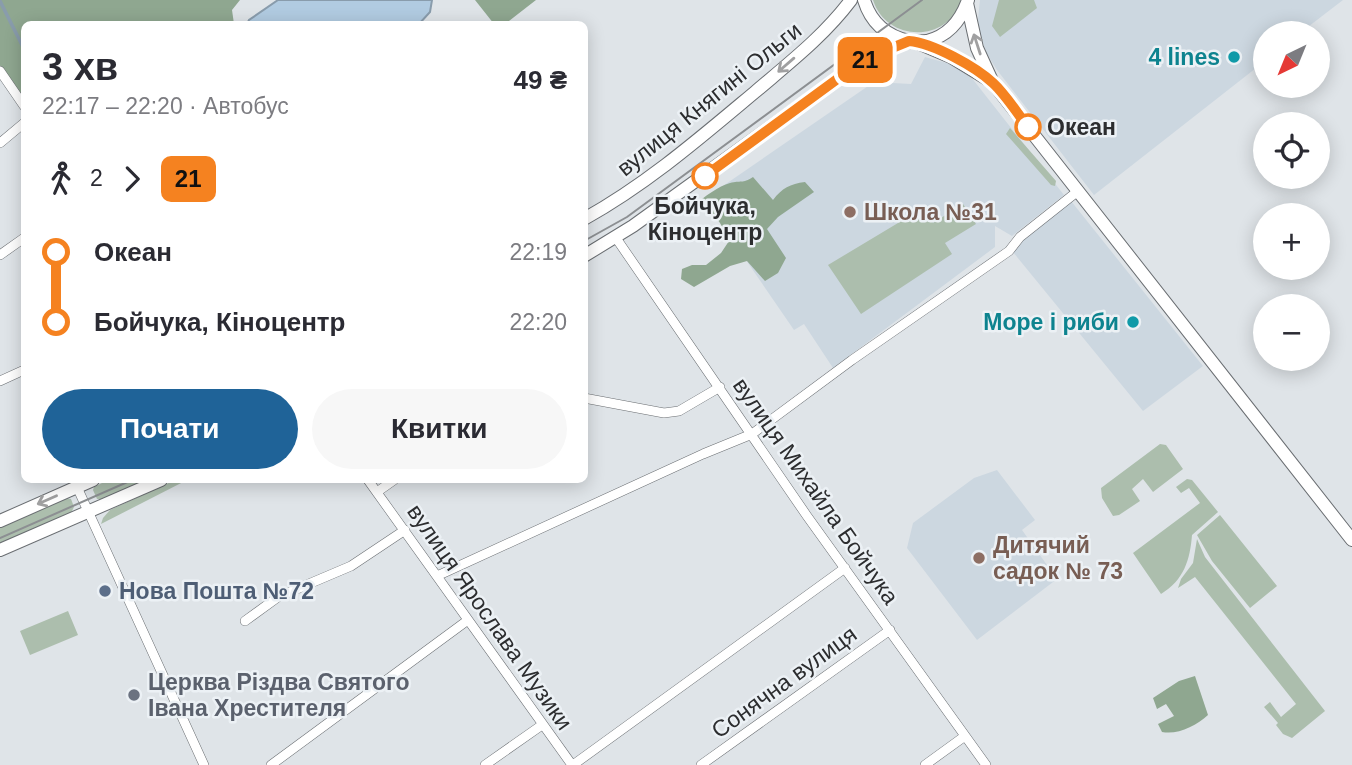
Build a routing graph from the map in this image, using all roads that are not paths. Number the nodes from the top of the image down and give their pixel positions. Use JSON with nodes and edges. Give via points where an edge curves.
{"nodes":[{"id":1,"x":851,"y":0,"type":"edge"},
{"id":2,"x":864,"y":0,"type":"edge"},
{"id":3,"x":967,"y":2,"type":"edge"},
{"id":4,"x":912,"y":42,"type":"junction"},
{"id":5,"x":0,"y":71,"type":"edge"},
{"id":6,"x":993,"y":83,"type":"junction"},
{"id":7,"x":21,"y":102,"type":"edge"},
{"id":8,"x":21,"y":126,"type":"edge"},
{"id":9,"x":0,"y":143,"type":"edge"},
{"id":10,"x":1078,"y":191,"type":"junction"},
{"id":11,"x":588,"y":217,"type":"edge"},
{"id":12,"x":616,"y":239,"type":"junction"},
{"id":13,"x":21,"y":240,"type":"edge"},
{"id":14,"x":588,"y":254,"type":"edge"},
{"id":15,"x":0,"y":255,"type":"edge"},
{"id":16,"x":21,"y":371,"type":"edge"},
{"id":17,"x":0,"y":380,"type":"edge"},
{"id":18,"x":719,"y":387,"type":"junction"},
{"id":19,"x":588,"y":399,"type":"edge"},
{"id":20,"x":752,"y":433,"type":"junction"},
{"id":21,"x":86,"y":483,"type":"edge"},
{"id":22,"x":153,"y":483,"type":"edge"},
{"id":23,"x":370,"y":483,"type":"edge"},
{"id":24,"x":390,"y":483,"type":"edge"},
{"id":25,"x":77,"y":487,"type":"junction"},
{"id":26,"x":377,"y":492,"type":"junction"},
{"id":27,"x":88,"y":512,"type":"junction"},
{"id":28,"x":0,"y":521,"type":"edge"},
{"id":29,"x":405,"y":530,"type":"junction"},
{"id":30,"x":1352,"y":540,"type":"edge"},
{"id":31,"x":0,"y":550,"type":"edge"},
{"id":32,"x":845,"y":568,"type":"junction"},
{"id":33,"x":437,"y":576,"type":"junction"},
{"id":34,"x":468,"y":620,"type":"junction"},
{"id":35,"x":245,"y":621,"type":"dead end"},
{"id":36,"x":890,"y":630,"type":"junction"},
{"id":37,"x":542,"y":724,"type":"junction"},
{"id":38,"x":965,"y":736,"type":"junction"},
{"id":39,"x":204,"y":765,"type":"edge"},
{"id":40,"x":271,"y":765,"type":"edge"},
{"id":41,"x":485,"y":765,"type":"edge"},
{"id":42,"x":573,"y":765,"type":"edge"},
{"id":43,"x":701,"y":765,"type":"edge"},
{"id":44,"x":925,"y":765,"type":"edge"},
{"id":45,"x":986,"y":765,"type":"edge"}],
"edges":[{"from":1,"to":11,"type":"main road","name":"вулиця Княгині Ольги","one_way":true,"via":[[821,35],[685,152]]},
{"from":2,"to":4,"type":"main road","via":[[881,29]]},
{"from":3,"to":4,"type":"main road","via":[[947,32]]},
{"from":6,"to":3,"type":"main road","one_way":true,"via":[[977,48]]},
{"from":4,"to":6,"type":"main road","via":[[951,57]]},
{"from":4,"to":12,"type":"main road","via":[[851,69]]},
{"from":5,"to":7,"type":"street"},
{"from":6,"to":10,"type":"main road"},
{"from":8,"to":9,"type":"street"},
{"from":10,"to":20,"type":"street","via":[[1009,251]]},
{"from":10,"to":30,"type":"main road"},
{"from":12,"to":14,"type":"main road"},
{"from":12,"to":18,"type":"street","name":"вулиця Михайла Бойчука"},
{"from":13,"to":15,"type":"street"},
{"from":16,"to":17,"type":"street"},
{"from":18,"to":19,"type":"street","via":[[679,411],[664,413]]},
{"from":18,"to":20,"type":"street","name":"вулиця Михайла Бойчука"},
{"from":20,"to":32,"type":"street","name":"вулиця Михайла Бойчука"},
{"from":20,"to":33,"type":"street"},
{"from":21,"to":25,"type":"main road"},
{"from":22,"to":27,"type":"main road"},
{"from":23,"to":26,"type":"street","name":"вулиця Ярослава Музики"},
{"from":24,"to":26,"type":"street","name":"вулиця Ярослава Музики"},
{"from":25,"to":27,"type":"street"},
{"from":25,"to":28,"type":"main road","one_way":true},
{"from":26,"to":29,"type":"street","name":"вулиця Ярослава Музики"},
{"from":27,"to":31,"type":"main road"},
{"from":27,"to":39,"type":"street"},
{"from":29,"to":33,"type":"street","name":"вулиця Ярослава Музики"},
{"from":29,"to":35,"type":"street","via":[[351,566],[278,597]]},
{"from":32,"to":36,"type":"street","name":"вулиця Михайла Бойчука"},
{"from":32,"to":42,"type":"street"},
{"from":33,"to":34,"type":"street","name":"вулиця Ярослава Музики"},
{"from":34,"to":37,"type":"street","name":"вулиця Ярослава Музики"},
{"from":34,"to":40,"type":"street"},
{"from":36,"to":38,"type":"street","name":"вулиця Михайла Бойчука"},
{"from":36,"to":43,"type":"street","name":"Сонячна вулиця"},
{"from":37,"to":41,"type":"street"},
{"from":37,"to":42,"type":"street","name":"вулиця Ярослава Музики"},
{"from":38,"to":44,"type":"street"},
{"from":38,"to":45,"type":"street","name":"вулиця Михайла Бойчука"}]}
